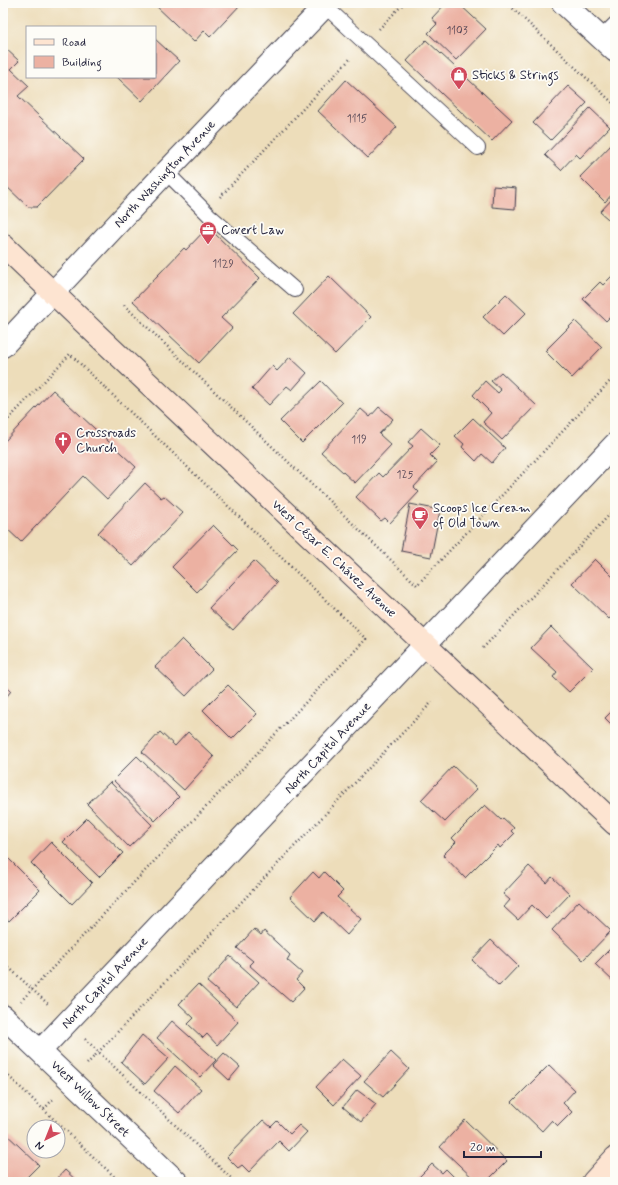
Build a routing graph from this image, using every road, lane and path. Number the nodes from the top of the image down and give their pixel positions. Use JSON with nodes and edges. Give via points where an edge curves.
{"nodes":[{"id":1,"x":404,"y":3,"type":"edge"},
{"id":2,"x":507,"y":3,"type":"edge"},
{"id":3,"x":564,"y":3,"type":"edge"},
{"id":4,"x":326,"y":5,"type":"edge"},
{"id":5,"x":610,"y":38,"type":"edge"},
{"id":6,"x":365,"y":44,"type":"junction"},
{"id":7,"x":615,"y":105,"type":"edge"},
{"id":8,"x":478,"y":148,"type":"dead end"},
{"id":9,"x":166,"y":172,"type":"junction"},
{"id":10,"x":217,"y":200,"type":"dead end"},
{"id":11,"x":3,"y":245,"type":"edge"},
{"id":12,"x":294,"y":290,"type":"dead end"},
{"id":13,"x":53,"y":294,"type":"junction"},
{"id":14,"x":124,"y":305,"type":"dead end"},
{"id":15,"x":3,"y":346,"type":"edge"},
{"id":16,"x":615,"y":376,"type":"edge"},
{"id":17,"x":3,"y":425,"type":"edge"},
{"id":18,"x":615,"y":444,"type":"edge"},
{"id":19,"x":615,"y":509,"type":"edge"},
{"id":20,"x":425,"y":644,"type":"junction"},
{"id":21,"x":483,"y":648,"type":"dead end"},
{"id":22,"x":432,"y":702,"type":"dead end"},
{"id":23,"x":615,"y":824,"type":"edge"},
{"id":24,"x":3,"y":962,"type":"edge"},
{"id":25,"x":32,"y":990,"type":"junction"},
{"id":26,"x":4,"y":1017,"type":"edge"},
{"id":27,"x":67,"y":1023,"type":"junction"},
{"id":28,"x":40,"y":1051,"type":"junction"},
{"id":29,"x":98,"y":1052,"type":"junction"},
{"id":30,"x":3,"y":1071,"type":"edge"},
{"id":31,"x":71,"y":1081,"type":"junction"},
{"id":32,"x":44,"y":1109,"type":"junction"},
{"id":33,"x":615,"y":1158,"type":"edge"},
{"id":34,"x":120,"y":1182,"type":"edge"},
{"id":35,"x":177,"y":1182,"type":"edge"},
{"id":36,"x":235,"y":1182,"type":"edge"},
{"id":37,"x":592,"y":1182,"type":"edge"}],
"edges":[{"from":1,"to":6,"type":"path"},
{"from":2,"to":7,"type":"path"},
{"from":3,"to":5,"type":"street"},
{"from":4,"to":6,"type":"lane"},
{"from":4,"to":9,"type":"street","name":"North Washington Avenue"},
{"from":6,"to":8,"type":"lane"},
{"from":6,"to":10,"type":"path"},
{"from":9,"to":12,"type":"lane","via":[[209,215]]},
{"from":9,"to":13,"type":"street","name":"North Washington Avenue"},
{"from":11,"to":13,"type":"street","name":"West César E. Chávez Avenue"},
{"from":13,"to":15,"type":"street","name":"North Washington Avenue"},
{"from":13,"to":20,"type":"street","name":"West César E. Chávez Avenue"},
{"from":14,"to":16,"type":"path","via":[[417,585]]},
{"from":17,"to":25,"type":"path","via":[[70,354],[366,639]]},
{"from":18,"to":20,"type":"street","name":"North Capitol Avenue"},
{"from":19,"to":21,"type":"path"},
{"from":20,"to":23,"type":"street","name":"West César E. Chávez Avenue"},
{"from":20,"to":27,"type":"street","name":"North Capitol Avenue"},
{"from":22,"to":29,"type":"path"},
{"from":24,"to":25,"type":"path"},
{"from":25,"to":26,"type":"path"},
{"from":25,"to":27,"type":"path"},
{"from":26,"to":28,"type":"street","name":"West Willow Street"},
{"from":27,"to":28,"type":"street","name":"North Capitol Avenue"},
{"from":27,"to":29,"type":"path"},
{"from":28,"to":31,"type":"street","name":"West Willow Street"},
{"from":29,"to":31,"type":"path"},
{"from":29,"to":36,"type":"path"},
{"from":30,"to":32,"type":"path"},
{"from":31,"to":32,"type":"path"},
{"from":31,"to":35,"type":"street","name":"West Willow Street"},
{"from":32,"to":34,"type":"path"},
{"from":33,"to":37,"type":"street"}]}
